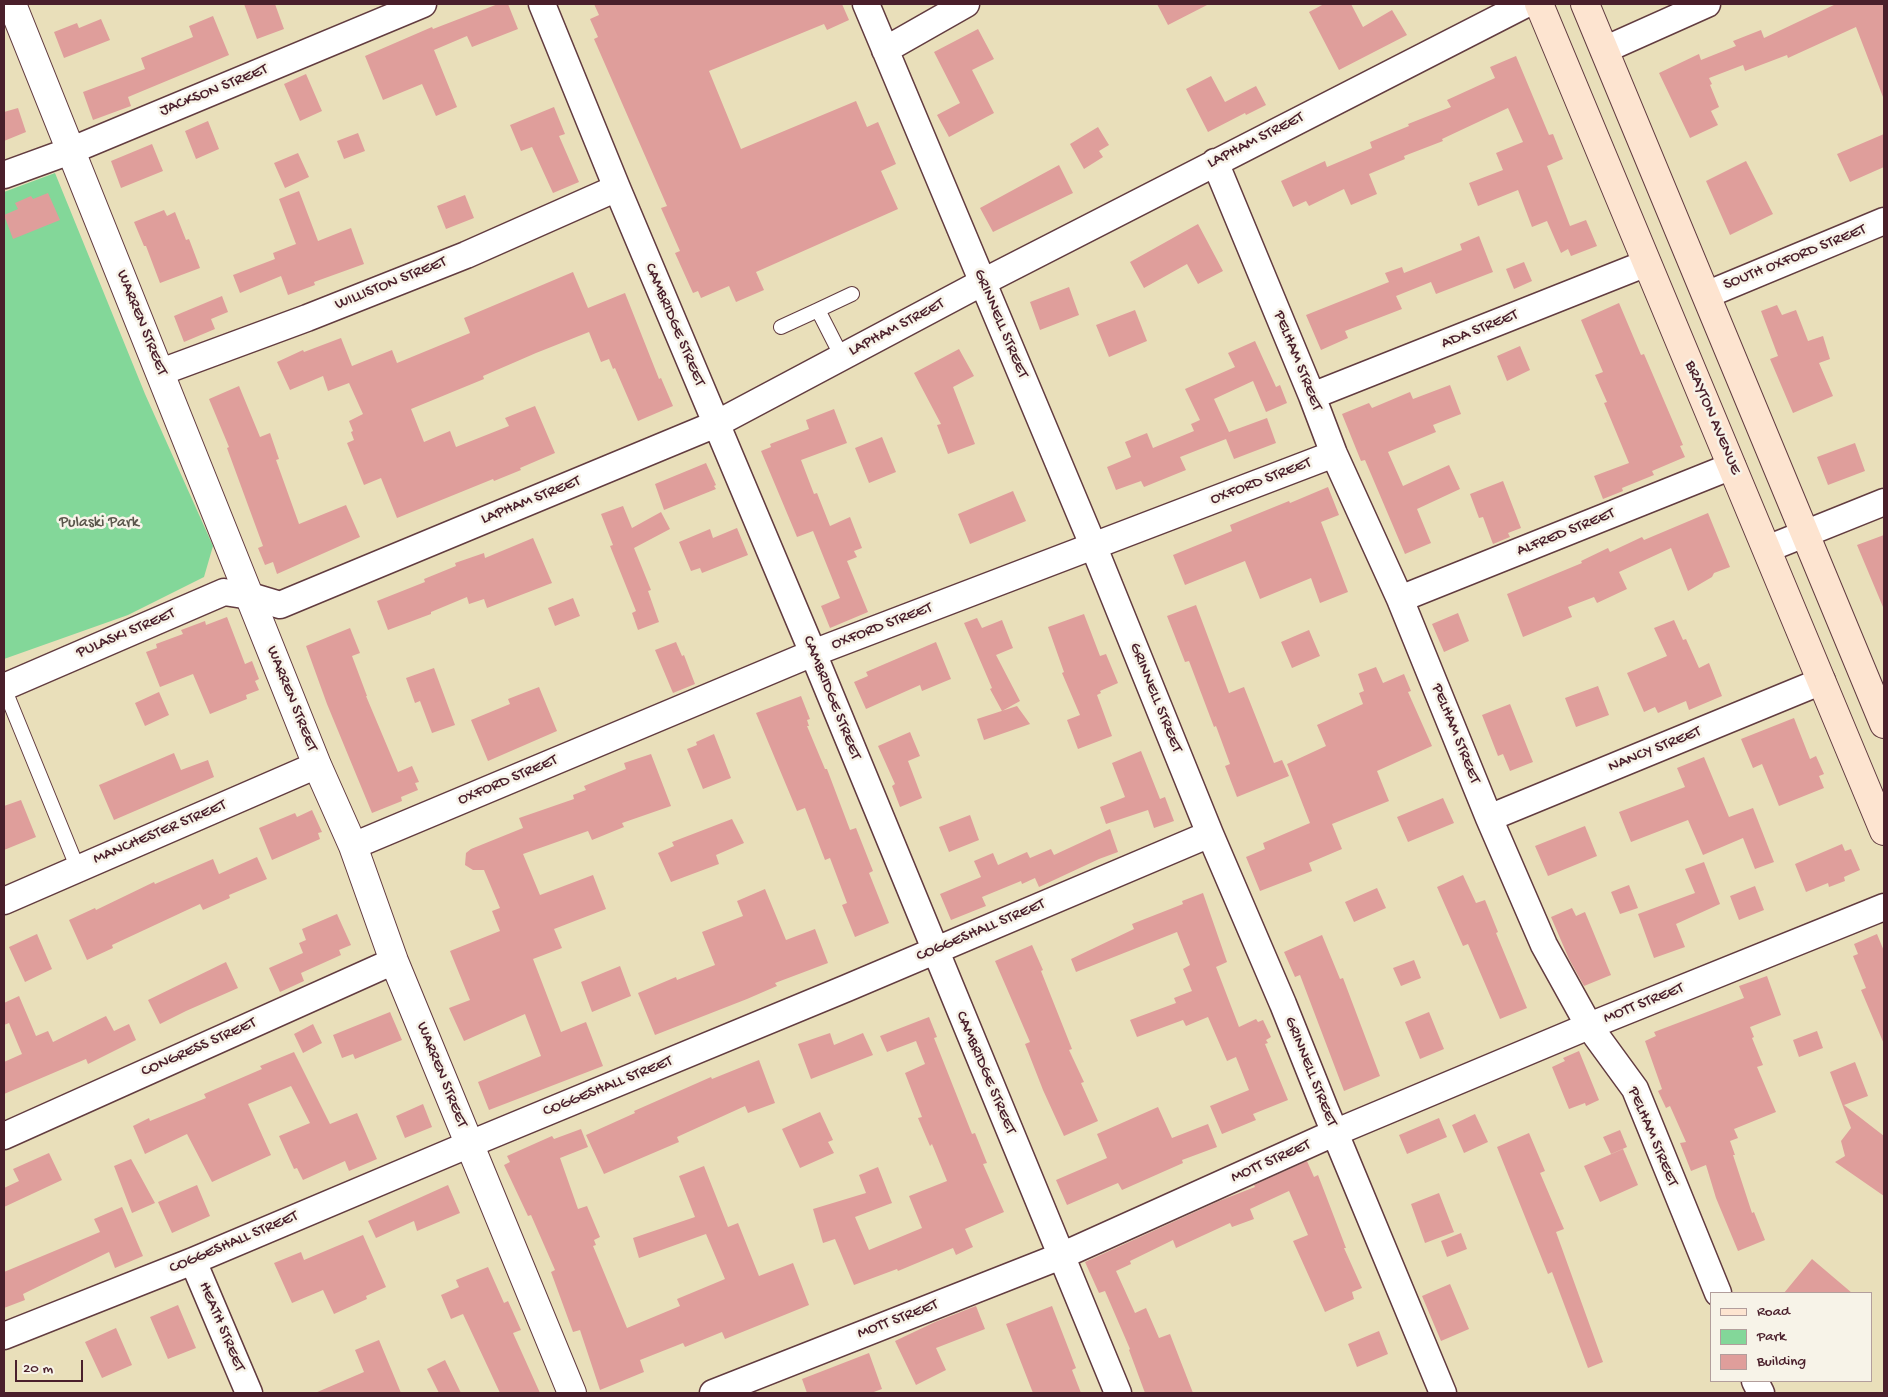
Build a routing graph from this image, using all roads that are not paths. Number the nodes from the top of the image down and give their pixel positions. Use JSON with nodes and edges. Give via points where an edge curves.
{"nodes":[{"id":1,"x":12,"y":4,"type":"edge"},
{"id":2,"x":423,"y":4,"type":"edge"},
{"id":3,"x":542,"y":4,"type":"edge"},
{"id":4,"x":866,"y":4,"type":"edge"},
{"id":5,"x":966,"y":4,"type":"edge"},
{"id":6,"x":1526,"y":4,"type":"edge"},
{"id":7,"x":1539,"y":4,"type":"edge"},
{"id":8,"x":1585,"y":4,"type":"edge"},
{"id":9,"x":1707,"y":4,"type":"edge"},
{"id":10,"x":885,"y":50,"type":"junction"},
{"id":11,"x":1604,"y":50,"type":"junction"},
{"id":12,"x":70,"y":151,"type":"junction"},
{"id":13,"x":1215,"y":162,"type":"junction"},
{"id":14,"x":4,"y":175,"type":"edge"},
{"id":15,"x":617,"y":188,"type":"junction"},
{"id":16,"x":1884,"y":221,"type":"edge"},
{"id":17,"x":1647,"y":263,"type":"junction"},
{"id":18,"x":982,"y":282,"type":"junction"},
{"id":19,"x":852,"y":294,"type":"dead end"},
{"id":20,"x":1706,"y":295,"type":"junction"},
{"id":21,"x":818,"y":310,"type":"junction"},
{"id":22,"x":781,"y":327,"type":"dead end"},
{"id":23,"x":842,"y":357,"type":"junction"},
{"id":24,"x":161,"y":372,"type":"junction"},
{"id":25,"x":1312,"y":396,"type":"junction"},
{"id":26,"x":716,"y":424,"type":"junction"},
{"id":27,"x":1334,"y":454,"type":"junction"},
{"id":28,"x":1732,"y":466,"type":"junction"},
{"id":29,"x":1884,"y":502,"type":"edge"},
{"id":30,"x":1805,"y":534,"type":"junction"},
{"id":31,"x":1093,"y":546,"type":"junction"},
{"id":32,"x":1767,"y":550,"type":"junction"},
{"id":33,"x":250,"y":596,"type":"junction"},
{"id":34,"x":1400,"y":599,"type":"junction"},
{"id":35,"x":813,"y":653,"type":"junction"},
{"id":36,"x":1822,"y":681,"type":"junction"},
{"id":37,"x":4,"y":688,"type":"edge"},
{"id":38,"x":1884,"y":724,"type":"edge"},
{"id":39,"x":317,"y":765,"type":"junction"},
{"id":40,"x":1489,"y":818,"type":"junction"},
{"id":41,"x":1884,"y":831,"type":"edge"},
{"id":42,"x":1210,"y":834,"type":"junction"},
{"id":43,"x":353,"y":846,"type":"junction"},
{"id":44,"x":78,"y":869,"type":"junction"},
{"id":45,"x":4,"y":901,"type":"edge"},
{"id":46,"x":1884,"y":907,"type":"edge"},
{"id":47,"x":935,"y":951,"type":"junction"},
{"id":48,"x":394,"y":961,"type":"junction"},
{"id":49,"x":1589,"y":1026,"type":"junction"},
{"id":50,"x":1334,"y":1133,"type":"junction"},
{"id":51,"x":4,"y":1136,"type":"edge"},
{"id":52,"x":470,"y":1144,"type":"junction"},
{"id":53,"x":1061,"y":1256,"type":"junction"},
{"id":54,"x":193,"y":1261,"type":"junction"},
{"id":55,"x":1718,"y":1292,"type":"edge"},
{"id":56,"x":4,"y":1336,"type":"edge"},
{"id":57,"x":249,"y":1393,"type":"edge"},
{"id":58,"x":572,"y":1393,"type":"edge"},
{"id":59,"x":713,"y":1393,"type":"edge"},
{"id":60,"x":1118,"y":1393,"type":"edge"},
{"id":61,"x":1443,"y":1393,"type":"edge"}],
"edges":[{"from":1,"to":12,"type":"street","name":"WARREN STREET"},
{"from":2,"to":12,"type":"street","name":"JACKSON STREET"},
{"from":3,"to":15,"type":"street","name":"CAMBRIDGE STREET"},
{"from":4,"to":10,"type":"street","name":"GRINNELL STREET"},
{"from":5,"to":10,"type":"street"},
{"from":6,"to":13,"type":"street","name":"LAPHAM STREET"},
{"from":7,"to":17,"type":"main road","name":"BRAYTON AVENUE"},
{"from":8,"to":11,"type":"main road"},
{"from":9,"to":11,"type":"street"},
{"from":10,"to":18,"type":"street","name":"GRINNELL STREET"},
{"from":11,"to":20,"type":"main road"},
{"from":12,"to":14,"type":"street","name":"JACKSON STREET"},
{"from":12,"to":24,"type":"street","name":"WARREN STREET"},
{"from":13,"to":18,"type":"street","name":"LAPHAM STREET"},
{"from":13,"to":25,"type":"street","name":"PELHAM STREET"},
{"from":15,"to":24,"type":"street","name":"WILLISTON STREET","via":[[466,254]]},
{"from":15,"to":26,"type":"street","name":"CAMBRIDGE STREET"},
{"from":16,"to":20,"type":"street","name":"SOUTH OXFORD STREET"},
{"from":17,"to":25,"type":"street","name":"ADA STREET"},
{"from":17,"to":28,"type":"main road","name":"BRAYTON AVENUE"},
{"from":18,"to":23,"type":"street","name":"LAPHAM STREET"},
{"from":18,"to":31,"type":"street","name":"GRINNELL STREET"},
{"from":19,"to":21,"type":"lane"},
{"from":20,"to":30,"type":"main road"},
{"from":21,"to":22,"type":"lane"},
{"from":21,"to":23,"type":"lane"},
{"from":23,"to":26,"type":"street","name":"LAPHAM STREET"},
{"from":24,"to":33,"type":"street","name":"WARREN STREET"},
{"from":25,"to":27,"type":"street","name":"PELHAM STREET"},
{"from":26,"to":33,"type":"street","name":"LAPHAM STREET","via":[[280,605]]},
{"from":26,"to":35,"type":"street","name":"CAMBRIDGE STREET"},
{"from":27,"to":31,"type":"street","name":"OXFORD STREET"},
{"from":27,"to":34,"type":"street","name":"PELHAM STREET"},
{"from":28,"to":32,"type":"main road","name":"BRAYTON AVENUE"},
{"from":28,"to":34,"type":"street","name":"ALFRED STREET"},
{"from":29,"to":30,"type":"street"},
{"from":30,"to":32,"type":"street"},
{"from":30,"to":38,"type":"main road"},
{"from":31,"to":35,"type":"street","name":"OXFORD STREET"},
{"from":31,"to":42,"type":"street","name":"GRINNELL STREET"},
{"from":32,"to":36,"type":"main road","name":"BRAYTON AVENUE"},
{"from":33,"to":37,"type":"street","name":"PULASKI STREET","via":[[224,592]]},
{"from":33,"to":39,"type":"street","name":"WARREN STREET"},
{"from":34,"to":40,"type":"street","name":"PELHAM STREET"},
{"from":35,"to":43,"type":"street","name":"OXFORD STREET"},
{"from":35,"to":47,"type":"street","name":"CAMBRIDGE STREET"},
{"from":36,"to":40,"type":"street","name":"NANCY STREET"},
{"from":36,"to":41,"type":"main road","name":"BRAYTON AVENUE"},
{"from":37,"to":44,"type":"lane"},
{"from":39,"to":43,"type":"street","name":"WARREN STREET"},
{"from":39,"to":44,"type":"street","name":"MANCHESTER STREET"},
{"from":40,"to":49,"type":"street","name":"PELHAM STREET","via":[[1544,945]]},
{"from":42,"to":47,"type":"street","name":"COGGESHALL STREET"},
{"from":42,"to":50,"type":"street","name":"GRINNELL STREET"},
{"from":43,"to":48,"type":"street","name":"WARREN STREET"},
{"from":44,"to":45,"type":"street","name":"MANCHESTER STREET"},
{"from":46,"to":49,"type":"street","name":"MOTT STREET"},
{"from":47,"to":52,"type":"street","name":"COGGESHALL STREET"},
{"from":47,"to":53,"type":"street","name":"CAMBRIDGE STREET"},
{"from":48,"to":51,"type":"street","name":"CONGRESS STREET"},
{"from":48,"to":52,"type":"street","name":"WARREN STREET"},
{"from":49,"to":50,"type":"street","name":"MOTT STREET"},
{"from":49,"to":55,"type":"street","name":"PELHAM STREET","via":[[1635,1090]]},
{"from":50,"to":53,"type":"street","name":"MOTT STREET"},
{"from":50,"to":61,"type":"street","name":"GRINNELL STREET"},
{"from":52,"to":54,"type":"street","name":"COGGESHALL STREET"},
{"from":52,"to":58,"type":"street","name":"WARREN STREET"},
{"from":53,"to":59,"type":"street","name":"MOTT STREET"},
{"from":53,"to":60,"type":"street","name":"CAMBRIDGE STREET"},
{"from":54,"to":56,"type":"street","name":"COGGESHALL STREET"},
{"from":54,"to":57,"type":"street","name":"HEATH STREET"}]}
